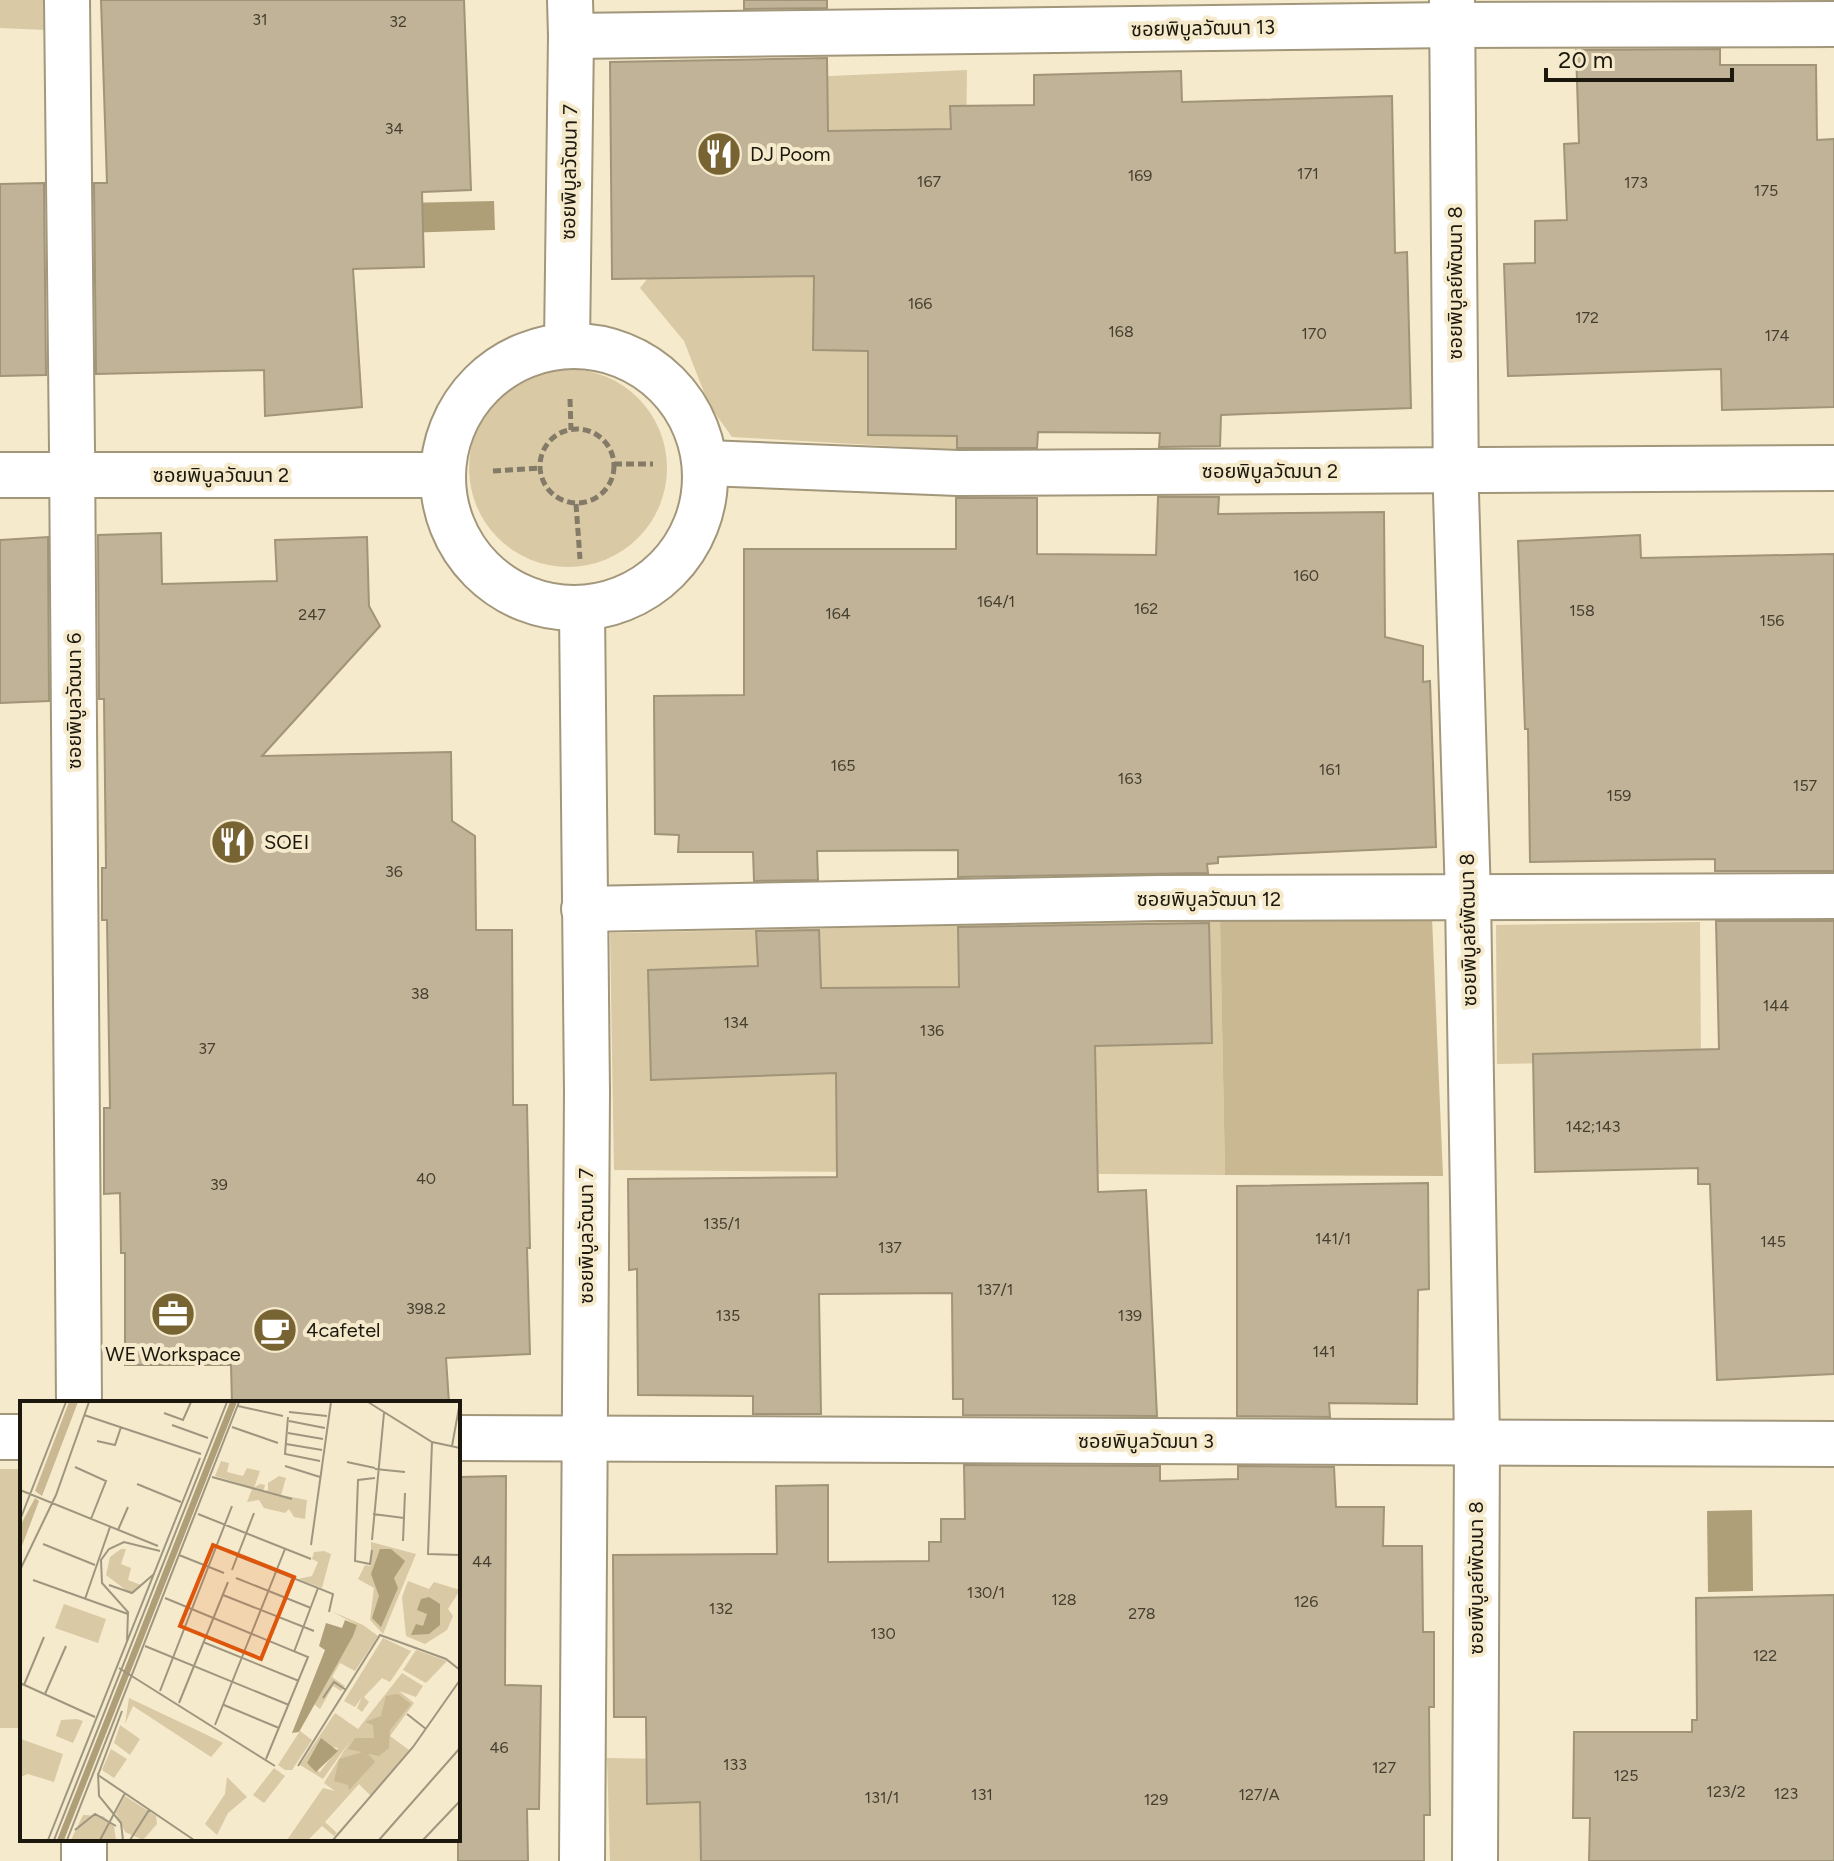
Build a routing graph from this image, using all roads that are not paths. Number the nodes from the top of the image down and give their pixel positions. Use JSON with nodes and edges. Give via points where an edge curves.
{"nodes":[{"id":1,"x":67,"y":0,"type":"edge"},
{"id":2,"x":1452,"y":12,"type":"edge"},
{"id":3,"x":570,"y":18,"type":"edge"},
{"id":4,"x":1834,"y":24,"type":"edge"},
{"id":5,"x":567,"y":345,"type":"junction"},
{"id":6,"x":706,"y":463,"type":"junction"},
{"id":7,"x":1834,"y":468,"type":"edge"},
{"id":8,"x":1456,"y":471,"type":"junction"},
{"id":9,"x":0,"y":475,"type":"edge"},
{"id":10,"x":73,"y":475,"type":"junction"},
{"id":11,"x":442,"y":475,"type":"junction"},
{"id":12,"x":582,"y":610,"type":"junction"},
{"id":13,"x":1834,"y":896,"type":"edge"},
{"id":14,"x":1468,"y":898,"type":"junction"},
{"id":15,"x":584,"y":909,"type":"junction"},
{"id":16,"x":79,"y":1401,"type":"edge"},
{"id":17,"x":460,"y":1438,"type":"edge"},
{"id":18,"x":585,"y":1439,"type":"junction"},
{"id":19,"x":1477,"y":1442,"type":"junction"},
{"id":20,"x":1834,"y":1444,"type":"edge"},
{"id":21,"x":582,"y":1861,"type":"edge"},
{"id":22,"x":1475,"y":1861,"type":"edge"}],
"edges":[{"from":1,"to":10,"type":"street","name":"ซอยพิบูลวัฒนา 6"},
{"from":2,"to":3,"type":"street","name":"ซอยพิบูลวัฒนา 13"},
{"from":2,"to":4,"type":"street","name":"ซอยพิบูลวัฒนา 13"},
{"from":2,"to":8,"type":"street","name":"ซอยพิบูลย์พัฒนา 8"},
{"from":3,"to":5,"type":"street","name":"ซอยพิบูลวัฒนา 7"},
{"from":5,"to":6,"type":"street","via":[[607,349],[642,364],[672,388],[694,420]]},
{"from":5,"to":11,"type":"street","via":[[528,353],[493,373],[466,402],[448,438]]},
{"from":6,"to":8,"type":"street","name":"ซอยพิบูลวัฒนา 2","via":[[958,473]]},
{"from":6,"to":12,"type":"street","via":[[705,496],[692,539],[664,575],[626,599]]},
{"from":7,"to":8,"type":"street","name":"ซอยพิบูลวัฒนา 2"},
{"from":8,"to":14,"type":"street","name":"ซอยพิบูลย์พัฒนา 8"},
{"from":9,"to":10,"type":"street","name":"ซอยพิบูลวัฒนา 2"},
{"from":10,"to":11,"type":"street","name":"ซอยพิบูลวัฒนา 2"},
{"from":10,"to":16,"type":"street","name":"ซอยพิบูลวัฒนา 6"},
{"from":11,"to":12,"type":"street","via":[[447,520],[468,558],[500,587],[539,605]]},
{"from":12,"to":15,"type":"street","name":"ซอยพิบูลวัฒนา 7"},
{"from":13,"to":14,"type":"street","name":"ซอยพิบูลวัฒนา 12"},
{"from":14,"to":15,"type":"street","name":"ซอยพิบูลวัฒนา 12"},
{"from":14,"to":19,"type":"street","name":"ซอยพิบูลย์พัฒนา 8"},
{"from":15,"to":18,"type":"street","name":"ซอยพิบูลวัฒนา 7"},
{"from":17,"to":18,"type":"street","name":"ซอยพิบูลวัฒนา 3"},
{"from":18,"to":19,"type":"street","name":"ซอยพิบูลวัฒนา 3"},
{"from":18,"to":21,"type":"street","name":"ซอยพิบูลวัฒนา 7"},
{"from":19,"to":20,"type":"street","name":"ซอยพิบูลวัฒนา 3"},
{"from":19,"to":22,"type":"street","name":"ซอยพิบูลย์พัฒนา 8"}]}
